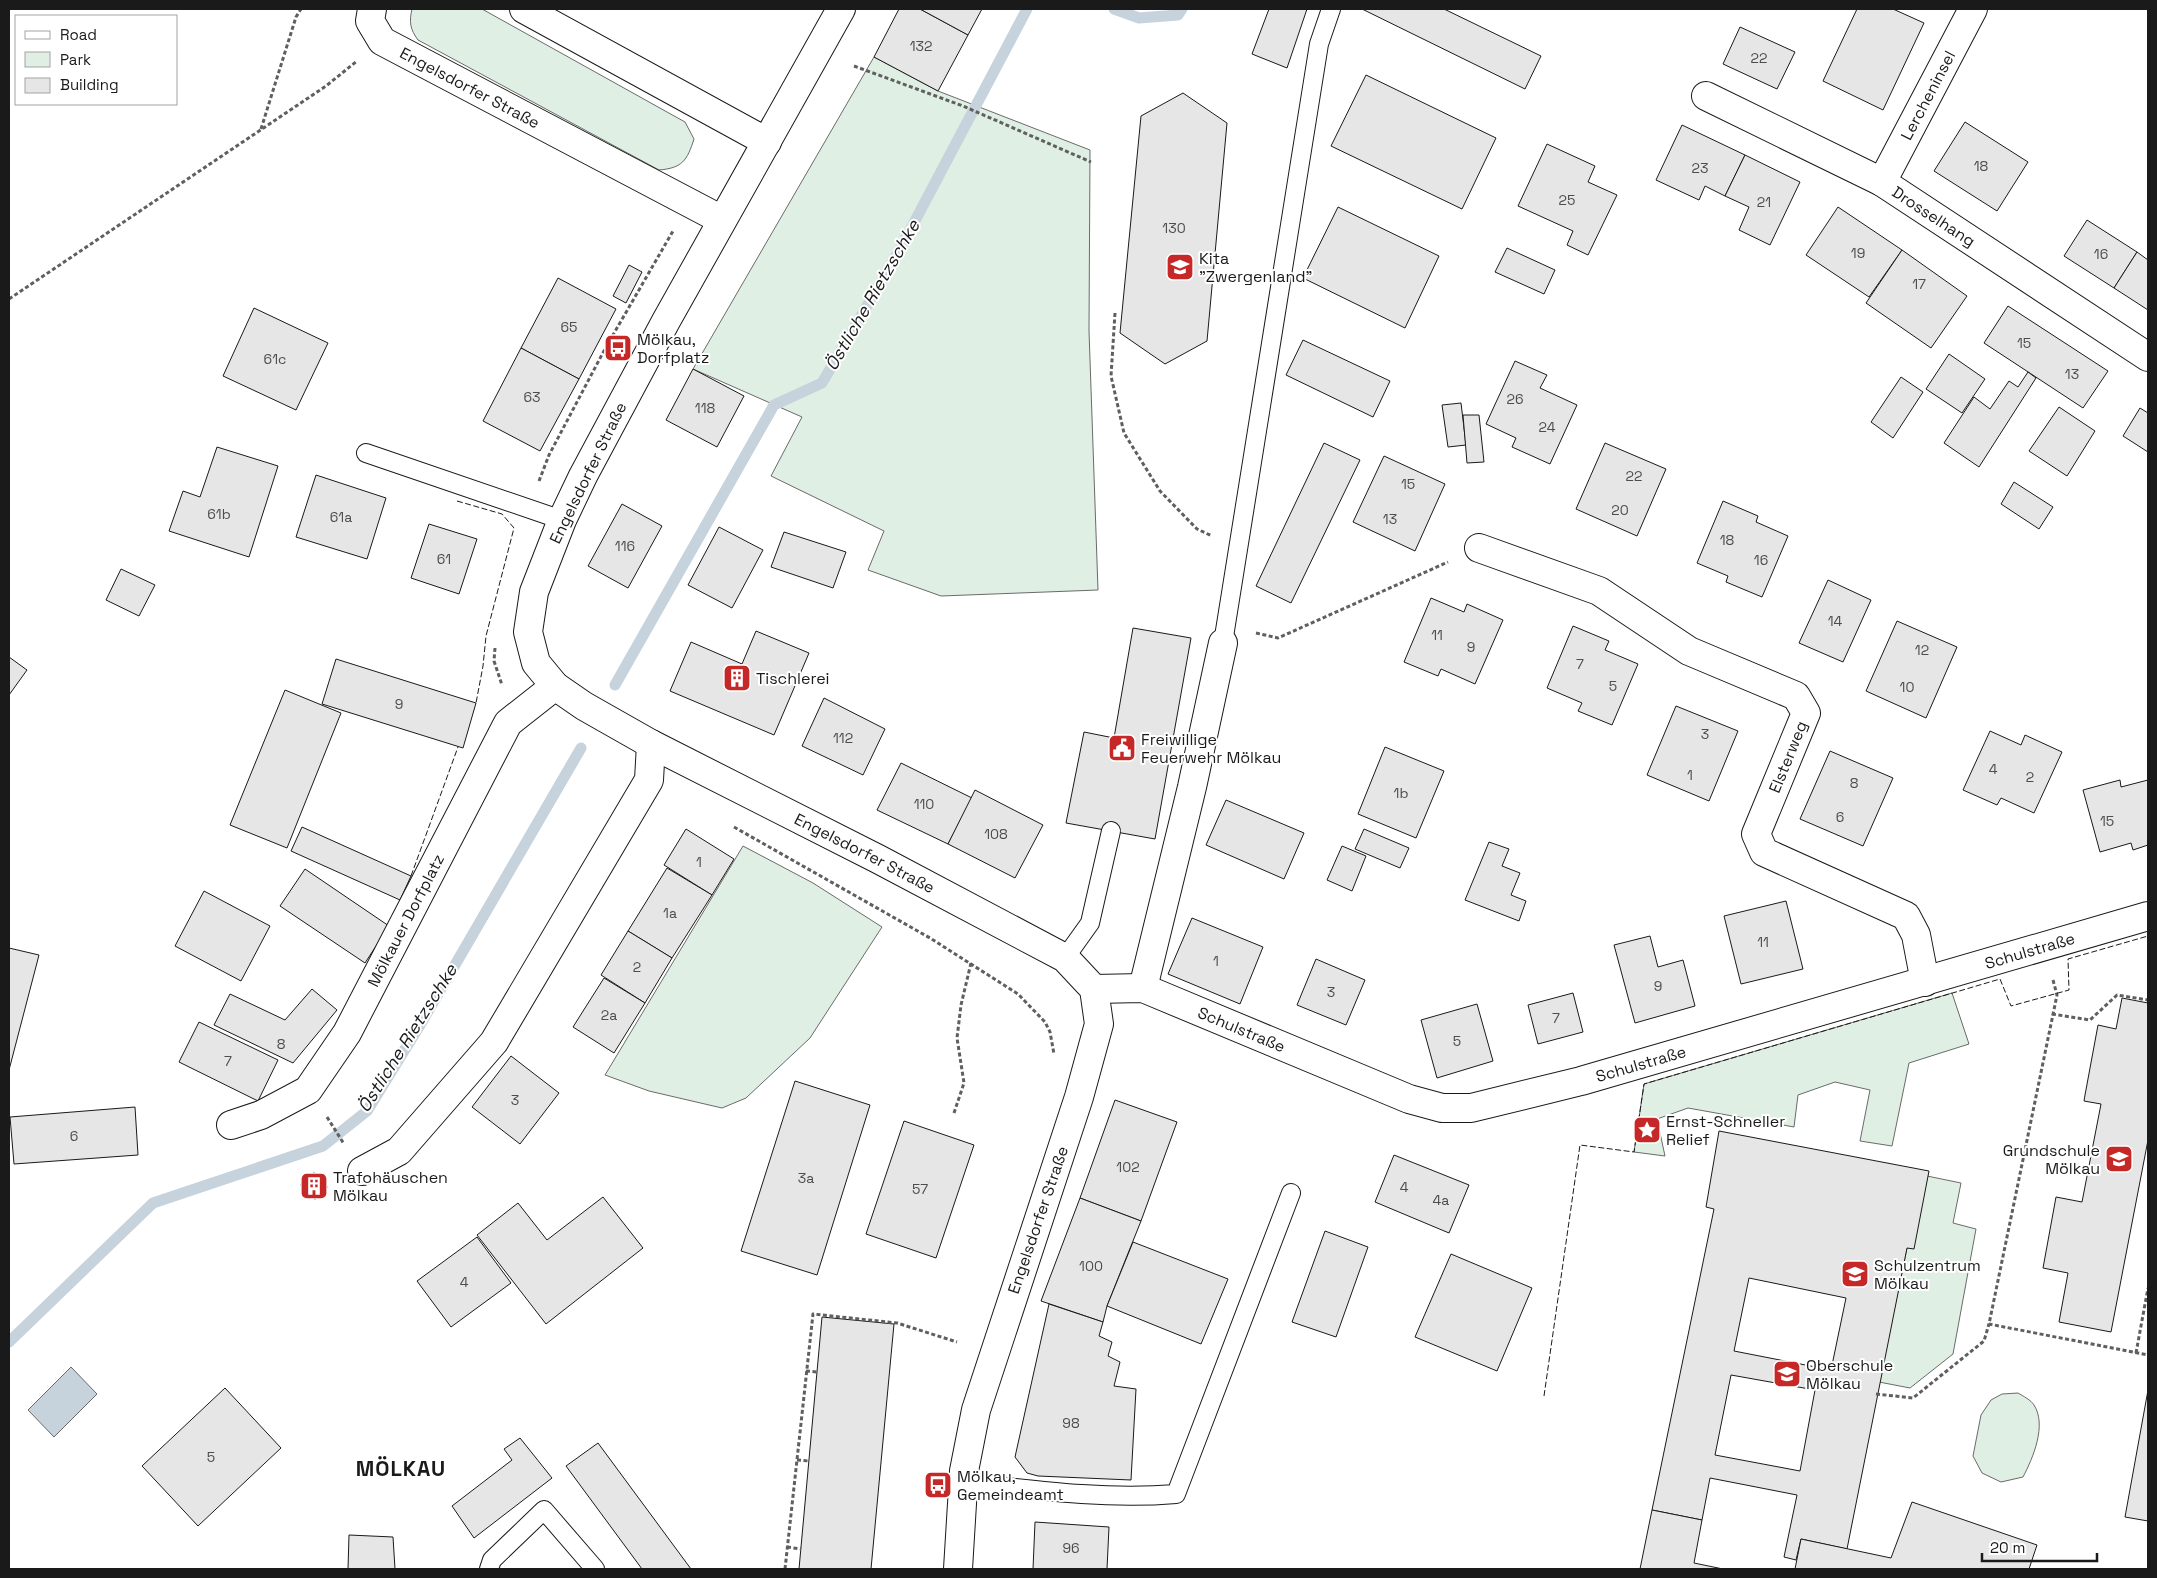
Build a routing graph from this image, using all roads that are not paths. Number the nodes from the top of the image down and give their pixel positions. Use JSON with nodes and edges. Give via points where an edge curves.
{"nodes":[{"id":1,"x":372,"y":9,"type":"edge"},
{"id":2,"x":524,"y":9,"type":"edge"},
{"id":3,"x":841,"y":9,"type":"edge"},
{"id":4,"x":1331,"y":9,"type":"edge"},
{"id":5,"x":1973,"y":9,"type":"edge"},
{"id":6,"x":1706,"y":96,"type":"dead end"},
{"id":7,"x":767,"y":142,"type":"junction"},
{"id":8,"x":1882,"y":182,"type":"junction"},
{"id":9,"x":722,"y":220,"type":"junction"},
{"id":10,"x":2148,"y":357,"type":"edge"},
{"id":11,"x":366,"y":453,"type":"dead end"},
{"id":12,"x":562,"y":520,"type":"junction"},
{"id":13,"x":1479,"y":548,"type":"road end"},
{"id":14,"x":1225,"y":635,"type":"joint"},
{"id":15,"x":555,"y":686,"type":"junction"},
{"id":16,"x":651,"y":744,"type":"junction"},
{"id":17,"x":1111,"y":831,"type":"dead end"},
{"id":18,"x":2148,"y":916,"type":"edge"},
{"id":19,"x":1065,"y":958,"type":"junction"},
{"id":20,"x":1925,"y":982,"type":"junction"},
{"id":21,"x":1143,"y":988,"type":"junction"},
{"id":22,"x":1094,"y":989,"type":"junction"},
{"id":23,"x":231,"y":1125,"type":"dead end"},
{"id":24,"x":362,"y":1171,"type":"dead end"},
{"id":25,"x":1291,"y":1193,"type":"dead end"},
{"id":26,"x":964,"y":1482,"type":"junction"},
{"id":27,"x":489,"y":1569,"type":"edge"},
{"id":28,"x":595,"y":1569,"type":"edge"},
{"id":29,"x":958,"y":1569,"type":"edge"}],
"edges":[{"from":1,"to":9,"type":"street","name":"Engelsdorfer Straße","via":[[370,21],[382,41]]},
{"from":2,"to":7,"type":"street"},
{"from":3,"to":7,"type":"street","name":"Engelsdorfer Straße"},
{"from":4,"to":14,"type":"lane","via":[[1319,44]]},
{"from":5,"to":8,"type":"street","name":"Lercheninsel"},
{"from":6,"to":8,"type":"street","name":"Drosselhang"},
{"from":7,"to":9,"type":"street","name":"Engelsdorfer Straße"},
{"from":8,"to":10,"type":"street","name":"Drosselhang"},
{"from":9,"to":12,"type":"street","name":"Engelsdorfer Straße","via":[[656,338]]},
{"from":11,"to":12,"type":"lane"},
{"from":12,"to":15,"type":"street","name":"Engelsdorfer Straße","via":[[534,592],[528,632],[536,663]]},
{"from":13,"to":20,"type":"street","name":"Elsterweg","via":[[1599,591],[1689,651],[1796,696],[1806,713],[1756,834],[1764,852],[1906,916],[1916,935]]},
{"from":14,"to":21,"type":"street"},
{"from":15,"to":16,"type":"street","name":"Engelsdorfer Straße"},
{"from":15,"to":23,"type":"street","name":"Mölkauer Dorfplatz","via":[[508,722],[347,1033],[308,1090],[261,1115]]},
{"from":16,"to":19,"type":"street","name":"Engelsdorfer Straße"},
{"from":16,"to":24,"type":"street","via":[[649,780],[494,1042],[399,1151]]},
{"from":17,"to":19,"type":"lane","via":[[1090,922]]},
{"from":18,"to":20,"type":"street","name":"Schulstraße"},
{"from":19,"to":22,"type":"street","name":"Engelsdorfer Straße"},
{"from":20,"to":21,"type":"street","name":"Schulstraße","via":[[1581,1081],[1471,1108],[1442,1108],[1409,1099]]},
{"from":21,"to":22,"type":"street","name":"Schulstraße"},
{"from":22,"to":26,"type":"street","name":"Engelsdorfer Straße","via":[[1099,1024],[1061,1152],[976,1410]]},
{"from":25,"to":26,"type":"lane","via":[[1176,1494],[1082,1495]]},
{"from":26,"to":29,"type":"street","name":"Engelsdorfer Straße"},
{"from":27,"to":28,"type":"lane","via":[[492,1560],[544,1510]]}]}
